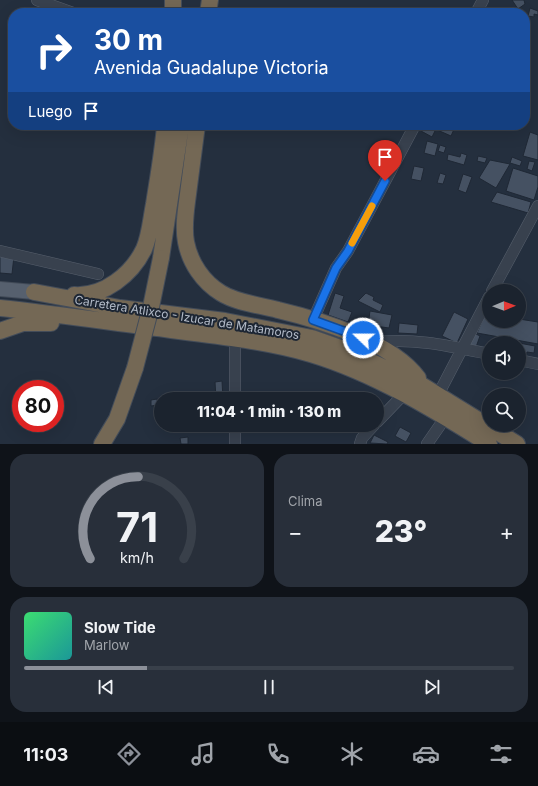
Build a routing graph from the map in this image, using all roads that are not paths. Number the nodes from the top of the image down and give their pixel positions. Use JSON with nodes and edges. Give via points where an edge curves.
{"nodes":[{"id":1,"x":37,"y":0,"type":"edge"},
{"id":2,"x":59,"y":8,"type":"edge"},
{"id":3,"x":164,"y":130,"type":"edge"},
{"id":4,"x":180,"y":130,"type":"edge"},
{"id":5,"x":196,"y":130,"type":"edge"},
{"id":6,"x":412,"y":130,"type":"edge"},
{"id":7,"x":538,"y":206,"type":"edge"},
{"id":8,"x":0,"y":251,"type":"edge"},
{"id":9,"x":98,"y":274,"type":"dead end"},
{"id":10,"x":496,"y":284,"type":"edge"},
{"id":11,"x":0,"y":288,"type":"edge"},
{"id":12,"x":34,"y":292,"type":"junction"},
{"id":13,"x":0,"y":308,"type":"edge"},
{"id":14,"x":482,"y":310,"type":"edge"},
{"id":15,"x":83,"y":318,"type":"junction"},
{"id":16,"x":313,"y":320,"type":"junction"},
{"id":17,"x":0,"y":331,"type":"edge"},
{"id":18,"x":235,"y":338,"type":"junction"},
{"id":19,"x":372,"y":343,"type":"junction"},
{"id":20,"x":462,"y":348,"type":"junction"},
{"id":21,"x":482,"y":352,"type":"edge"},
{"id":22,"x":526,"y":361,"type":"edge"},
{"id":23,"x":538,"y":364,"type":"edge"},
{"id":24,"x":423,"y":386,"type":"junction"},
{"id":25,"x":235,"y":392,"type":"edge"},
{"id":26,"x":404,"y":394,"type":"junction"},
{"id":27,"x":438,"y":395,"type":"junction"},
{"id":28,"x":384,"y":415,"type":"edge"},
{"id":29,"x":445,"y":418,"type":"junction"},
{"id":30,"x":235,"y":432,"type":"edge"},
{"id":31,"x":368,"y":432,"type":"edge"},
{"id":32,"x":102,"y":444,"type":"edge"},
{"id":33,"x":235,"y":444,"type":"edge"},
{"id":34,"x":360,"y":444,"type":"edge"},
{"id":35,"x":427,"y":444,"type":"edge"},
{"id":36,"x":489,"y":444,"type":"edge"},
{"id":37,"x":517,"y":444,"type":"edge"}],
"edges":[{"from":1,"to":2,"type":"street"},
{"from":3,"to":12,"type":"highway","via":[[148,238],[135,264],[121,278],[96,292],[77,295]]},
{"from":4,"to":32,"type":"highway","bridge":true,"via":[[152,307],[117,419]]},
{"from":5,"to":16,"type":"highway","via":[[185,225],[187,247],[195,267],[214,288],[230,298]]},
{"from":6,"to":16,"type":"street","via":[[348,251],[336,268]]},
{"from":7,"to":10,"type":"street"},
{"from":8,"to":9,"type":"street"},
{"from":11,"to":12,"type":"main road","name":"Carretera Atlixco - Izucar de Matamoros"},
{"from":12,"to":24,"type":"highway","name":"Carretera Atlixco - Izucar de Matamoros","via":[[120,308],[226,321],[312,338],[346,350]]},
{"from":13,"to":15,"type":"highway","name":"Carretera Atlixco - Izucar de Matamoros"},
{"from":14,"to":20,"type":"street"},
{"from":15,"to":17,"type":"highway","via":[[60,322],[23,323]]},
{"from":15,"to":18,"type":"highway","name":"Carretera Atlixco - Izucar de Matamoros"},
{"from":16,"to":19,"type":"highway"},
{"from":18,"to":25,"type":"street"},
{"from":18,"to":26,"type":"highway","name":"Carretera Atlixco - Izucar de Matamoros","via":[[280,345],[312,354]]},
{"from":19,"to":20,"type":"street","via":[[411,340]]},
{"from":19,"to":24,"type":"highway","via":[[408,368]]},
{"from":20,"to":21,"type":"street"},
{"from":20,"to":27,"type":"street"},
{"from":22,"to":23,"type":"street"},
{"from":24,"to":27,"type":"highway","name":"Carretera Atlixco - Izucar de Matamoros"},
{"from":26,"to":28,"type":"street"},
{"from":26,"to":29,"type":"highway","name":"Carretera Atlixco - Izucar de Matamoros"},
{"from":27,"to":37,"type":"highway","name":"Carretera Atlixco - Izucar de Matamoros"},
{"from":29,"to":35,"type":"street"},
{"from":29,"to":36,"type":"highway","name":"Carretera Atlixco - Izucar de Matamoros"},
{"from":30,"to":33,"type":"street"},
{"from":31,"to":34,"type":"street"}]}
